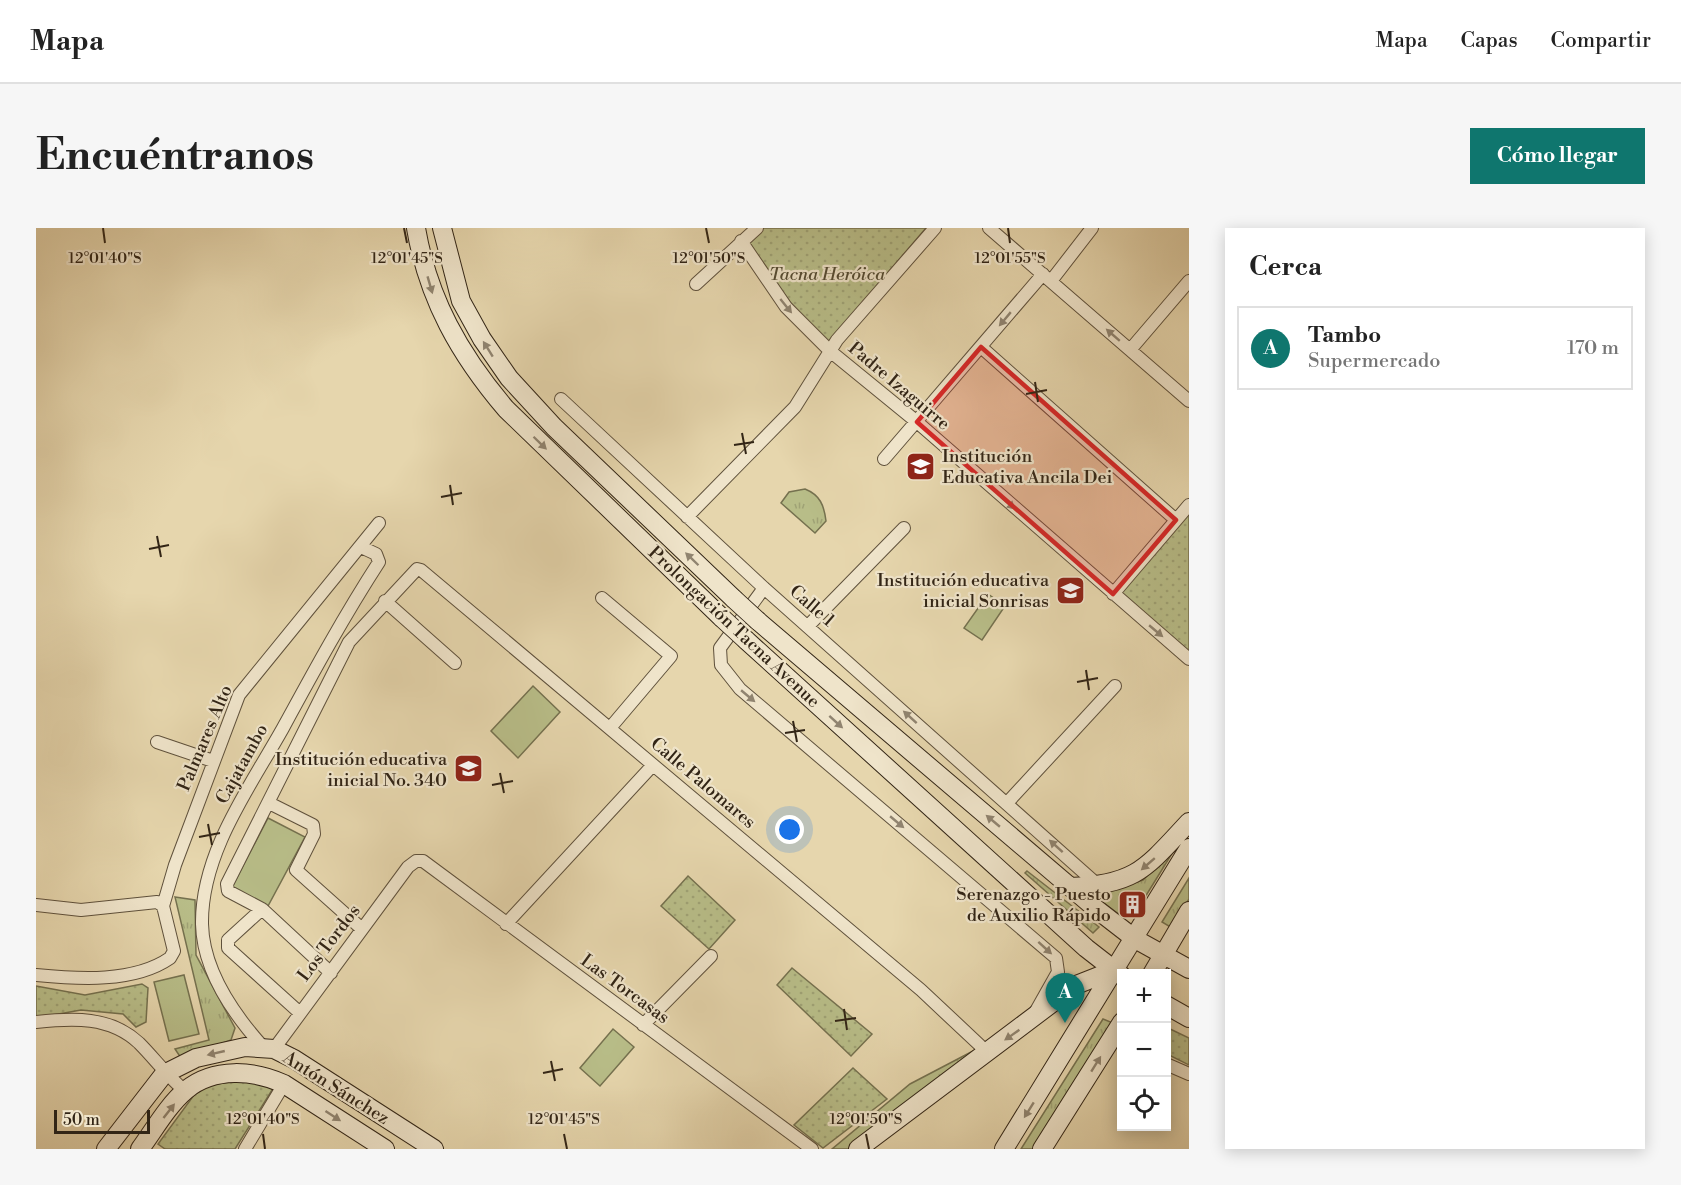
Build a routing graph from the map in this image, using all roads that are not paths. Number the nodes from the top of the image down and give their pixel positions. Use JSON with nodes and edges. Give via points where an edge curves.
{"nodes":[{"id":1,"x":416,"y":228,"type":"edge"},
{"id":2,"x":442,"y":228,"type":"edge"},
{"id":3,"x":757,"y":228,"type":"edge"},
{"id":4,"x":935,"y":228,"type":"edge"},
{"id":5,"x":989,"y":228,"type":"edge"},
{"id":6,"x":1092,"y":228,"type":"edge"},
{"id":7,"x":741,"y":242,"type":"junction"},
{"id":8,"x":1047,"y":277,"type":"junction"},
{"id":9,"x":1189,"y":281,"type":"edge"},
{"id":10,"x":696,"y":284,"type":"dead end"},
{"id":11,"x":981,"y":347,"type":"junction"},
{"id":12,"x":1130,"y":350,"type":"junction"},
{"id":13,"x":830,"y":351,"type":"junction"},
{"id":14,"x":561,"y":399,"type":"dead end"},
{"id":15,"x":1189,"y":401,"type":"edge"},
{"id":16,"x":917,"y":422,"type":"junction"},
{"id":17,"x":884,"y":459,"type":"dead end"},
{"id":18,"x":1189,"y":505,"type":"edge"},
{"id":19,"x":687,"y":517,"type":"junction"},
{"id":20,"x":1176,"y":520,"type":"junction"},
{"id":21,"x":379,"y":523,"type":"dead end"},
{"id":22,"x":904,"y":528,"type":"dead end"},
{"id":23,"x":361,"y":548,"type":"junction"},
{"id":24,"x":764,"y":588,"type":"junction"},
{"id":25,"x":1113,"y":594,"type":"junction"},
{"id":26,"x":602,"y":598,"type":"dead end"},
{"id":27,"x":385,"y":601,"type":"junction"},
{"id":28,"x":808,"y":626,"type":"junction"},
{"id":29,"x":1189,"y":659,"type":"edge"},
{"id":30,"x":454,"y":663,"type":"dead end"},
{"id":31,"x":1115,"y":686,"type":"dead end"},
{"id":32,"x":610,"y":728,"type":"junction"},
{"id":33,"x":157,"y":742,"type":"dead end"},
{"id":34,"x":213,"y":761,"type":"junction"},
{"id":35,"x":652,"y":765,"type":"junction"},
{"id":36,"x":269,"y":803,"type":"junction"},
{"id":37,"x":1007,"y":803,"type":"junction"},
{"id":38,"x":1189,"y":822,"type":"edge"},
{"id":39,"x":1189,"y":848,"type":"edge"},
{"id":40,"x":416,"y":861,"type":"joint"},
{"id":41,"x":1099,"y":886,"type":"junction"},
{"id":42,"x":1070,"y":887,"type":"junction"},
{"id":43,"x":36,"y":905,"type":"edge"},
{"id":44,"x":163,"y":906,"type":"junction"},
{"id":45,"x":262,"y":909,"type":"junction"},
{"id":46,"x":1189,"y":911,"type":"edge"},
{"id":47,"x":506,"y":924,"type":"junction"},
{"id":48,"x":362,"y":929,"type":"junction"},
{"id":49,"x":1135,"y":939,"type":"junction"},
{"id":50,"x":1163,"y":955,"type":"junction"},
{"id":51,"x":711,"y":956,"type":"dead end"},
{"id":52,"x":1120,"y":969,"type":"edge"},
{"id":53,"x":1155,"y":969,"type":"edge"},
{"id":54,"x":1189,"y":969,"type":"edge"},
{"id":55,"x":1117,"y":972,"type":"edge"},
{"id":56,"x":331,"y":973,"type":"junction"},
{"id":57,"x":1117,"y":973,"type":"edge"},
{"id":58,"x":36,"y":975,"type":"edge"},
{"id":59,"x":1117,"y":975,"type":"edge"},
{"id":60,"x":1171,"y":1007,"type":"edge"},
{"id":61,"x":300,"y":1012,"type":"junction"},
{"id":62,"x":1033,"y":1018,"type":"junction"},
{"id":63,"x":1189,"y":1018,"type":"edge"},
{"id":64,"x":36,"y":1022,"type":"edge"},
{"id":65,"x":1122,"y":1023,"type":"edge"},
{"id":66,"x":643,"y":1025,"type":"junction"},
{"id":67,"x":1116,"y":1042,"type":"edge"},
{"id":68,"x":269,"y":1049,"type":"junction"},
{"id":69,"x":987,"y":1052,"type":"junction"},
{"id":70,"x":1171,"y":1066,"type":"edge"},
{"id":71,"x":164,"y":1074,"type":"junction"},
{"id":72,"x":1189,"y":1074,"type":"edge"},
{"id":73,"x":284,"y":1084,"type":"junction"},
{"id":74,"x":185,"y":1091,"type":"junction"},
{"id":75,"x":106,"y":1149,"type":"edge"},
{"id":76,"x":140,"y":1149,"type":"edge"},
{"id":77,"x":245,"y":1149,"type":"edge"},
{"id":78,"x":385,"y":1149,"type":"edge"},
{"id":79,"x":434,"y":1149,"type":"edge"},
{"id":80,"x":812,"y":1149,"type":"edge"},
{"id":81,"x":858,"y":1149,"type":"edge"},
{"id":82,"x":1004,"y":1149,"type":"edge"},
{"id":83,"x":1042,"y":1149,"type":"edge"}],
"edges":[{"from":1,"to":55,"type":"main road","name":"Prolongación Tacna Avenue","one_way":true,"bridge":true,"via":[[435,300],[459,348],[506,409],[722,618]]},
{"from":42,"to":2,"type":"main road","name":"Prolongación Tacna Avenue","one_way":true,"bridge":true,"via":[[758,621],[554,427],[509,378],[461,301]]},
{"from":3,"to":7,"type":"street"},
{"from":4,"to":13,"type":"street"},
{"from":5,"to":8,"type":"street"},
{"from":6,"to":8,"type":"street"},
{"from":7,"to":10,"type":"street"},
{"from":7,"to":13,"type":"street","name":"Padre Izaguirre","one_way":true,"via":[[786,308]]},
{"from":8,"to":11,"type":"street","one_way":true},
{"from":12,"to":8,"type":"street","one_way":true},
{"from":9,"to":12,"type":"street"},
{"from":11,"to":16,"type":"street"},
{"from":11,"to":20,"type":"street"},
{"from":12,"to":15,"type":"street"},
{"from":13,"to":16,"type":"street","name":"Padre Izaguirre"},
{"from":13,"to":19,"type":"street","via":[[795,407]]},
{"from":14,"to":19,"type":"street"},
{"from":16,"to":17,"type":"street"},
{"from":16,"to":25,"type":"street","name":"Padre Izaguirre","one_way":true},
{"from":18,"to":20,"type":"street"},
{"from":19,"to":24,"type":"street"},
{"from":20,"to":25,"type":"street"},
{"from":21,"to":23,"type":"street","name":"Palmares Alto"},
{"from":22,"to":28,"type":"street"},
{"from":23,"to":34,"type":"street","name":"Palmares Alto","via":[[239,695]]},
{"from":23,"to":68,"type":"street","name":"Cajatambo","via":[[376,554],[379,562],[334,632],[232,819],[206,883],[202,924],[207,959],[244,1027]]},
{"from":24,"to":28,"type":"street","name":"Calle 1"},
{"from":24,"to":62,"type":"street","name":"Calle 1","one_way":true,"via":[[720,648],[721,665],[740,689],[1056,958],[1055,982]]},
{"from":25,"to":29,"type":"street","name":"Padre Izaguirre","one_way":true},
{"from":26,"to":32,"type":"street","via":[[671,656]]},
{"from":27,"to":30,"type":"street"},
{"from":27,"to":32,"type":"street","name":"Calle Palomares","via":[[413,571],[421,570]]},
{"from":27,"to":36,"type":"street","via":[[349,642]]},
{"from":37,"to":28,"type":"street","name":"Calle 1","one_way":true},
{"from":31,"to":37,"type":"street"},
{"from":32,"to":35,"type":"street","name":"Calle Palomares"},
{"from":33,"to":34,"type":"street"},
{"from":34,"to":44,"type":"street","name":"Palmares Alto"},
{"from":35,"to":47,"type":"street"},
{"from":35,"to":69,"type":"street","name":"Calle Palomares","via":[[934,1001]]},
{"from":36,"to":45,"type":"street","via":[[227,888]]},
{"from":36,"to":48,"type":"street","via":[[313,825],[314,834],[296,870]]},
{"from":41,"to":37,"type":"street","name":"Calle 1","one_way":true},
{"from":38,"to":41,"type":"main road","one_way":true,"via":[[1141,871]]},
{"from":39,"to":49,"type":"main road"},
{"from":40,"to":47,"type":"street","name":"Las Torcasas","via":[[423,861]]},
{"from":40,"to":48,"type":"street","name":"Los Tordos"},
{"from":41,"to":42,"type":"main road"},
{"from":42,"to":49,"type":"main road","name":"Prolongación Tacna Avenue"},
{"from":43,"to":44,"type":"street","via":[[81,910],[157,902]]},
{"from":44,"to":58,"type":"street","via":[[174,951],[165,961],[101,977]]},
{"from":45,"to":56,"type":"street"},
{"from":45,"to":61,"type":"street","via":[[228,940],[228,948]]},
{"from":46,"to":50,"type":"main road"},
{"from":47,"to":66,"type":"street","name":"Las Torcasas"},
{"from":48,"to":56,"type":"street","name":"Los Tordos"},
{"from":49,"to":50,"type":"main road","name":"Prolongación Tacna Avenue"},
{"from":49,"to":52,"type":"main road"},
{"from":50,"to":53,"type":"main road"},
{"from":50,"to":54,"type":"main road","name":"Prolongación Tacna Avenue"},
{"from":51,"to":66,"type":"street"},
{"from":56,"to":61,"type":"street","name":"Los Tordos"},
{"from":57,"to":62,"type":"main road","via":[[1076,985]]},
{"from":59,"to":82,"type":"main road","one_way":true},
{"from":60,"to":63,"type":"main road"},
{"from":61,"to":68,"type":"street","name":"Los Tordos"},
{"from":62,"to":69,"type":"main road","one_way":true},
{"from":64,"to":71,"type":"street","via":[[88,1020],[114,1026],[138,1042]]},
{"from":65,"to":67,"type":"main road"},
{"from":66,"to":80,"type":"street","name":"Las Torcasas"},
{"from":83,"to":67,"type":"main road","one_way":true},
{"from":68,"to":71,"type":"main road","name":"Antón Sánchez","one_way":true,"via":[[245,1047],[215,1052]]},
{"from":68,"to":79,"type":"main road","name":"Antón Sánchez","via":[[294,1059]]},
{"from":69,"to":81,"type":"main road"},
{"from":70,"to":72,"type":"street"},
{"from":71,"to":74,"type":"street"},
{"from":71,"to":75,"type":"main road"},
{"from":73,"to":74,"type":"main road","name":"Antón Sánchez","via":[[267,1076],[236,1073],[200,1080]]},
{"from":73,"to":77,"type":"street"},
{"from":73,"to":78,"type":"main road","name":"Antón Sánchez","one_way":true},
{"from":76,"to":74,"type":"main road","one_way":true}]}
